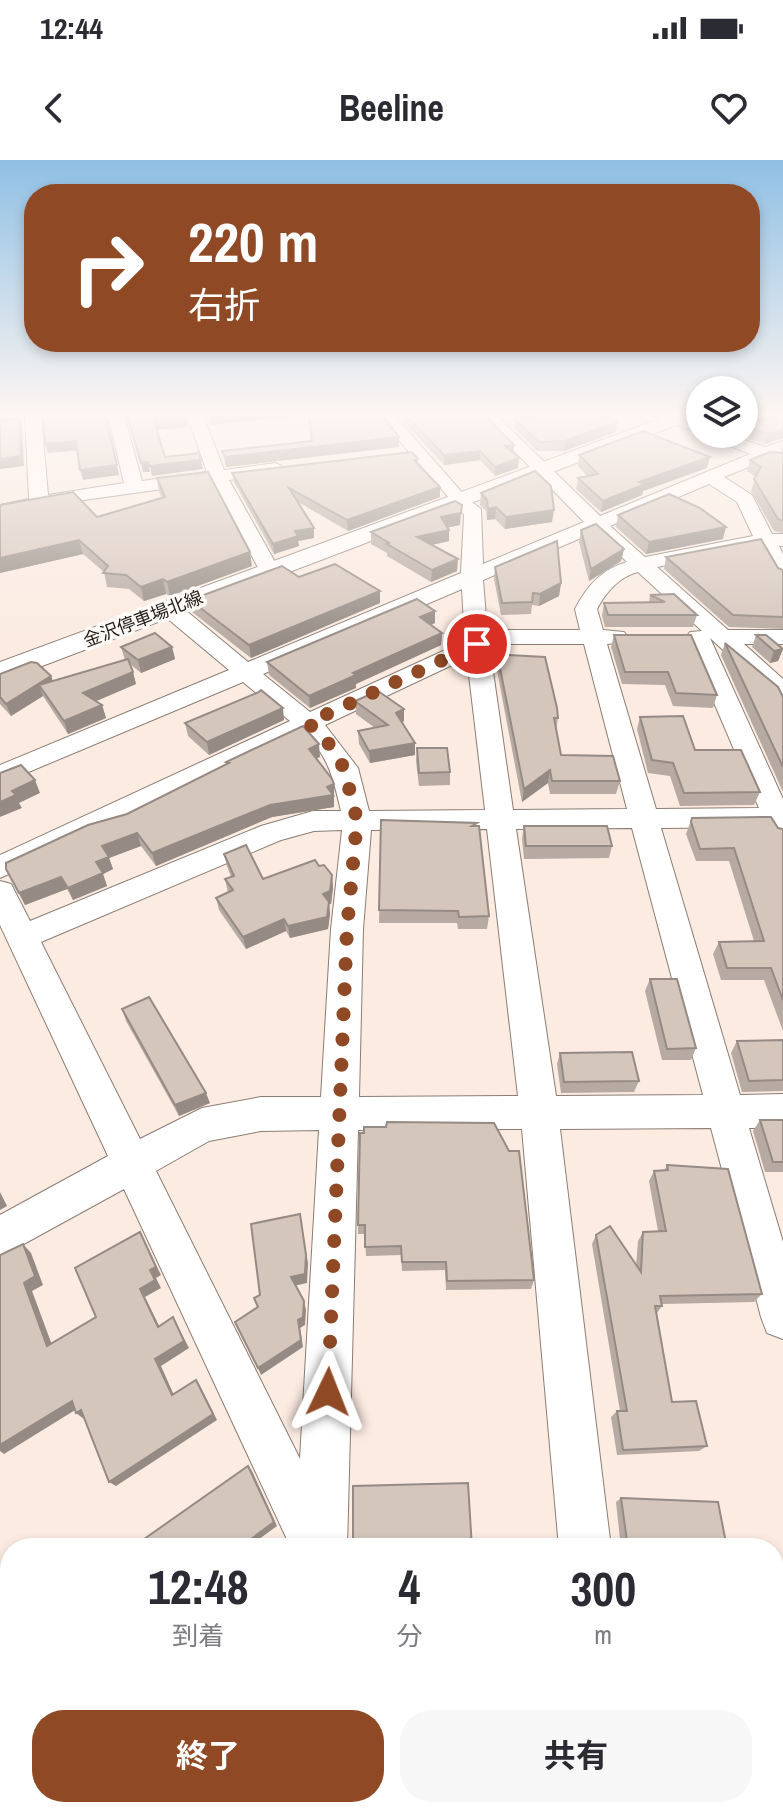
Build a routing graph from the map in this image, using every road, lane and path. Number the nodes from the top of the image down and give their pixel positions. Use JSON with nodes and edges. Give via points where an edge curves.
{"nodes":[{"id":1,"x":39,"y":492,"type":"edge"},
{"id":2,"x":96,"y":492,"type":"edge"},
{"id":3,"x":226,"y":492,"type":"edge"},
{"id":4,"x":452,"y":492,"type":"edge"},
{"id":5,"x":482,"y":492,"type":"edge"},
{"id":6,"x":563,"y":492,"type":"edge"},
{"id":7,"x":671,"y":492,"type":"edge"},
{"id":8,"x":737,"y":492,"type":"edge"},
{"id":9,"x":459,"y":501,"type":"junction"},
{"id":10,"x":39,"y":502,"type":"junction"},
{"id":11,"x":0,"y":511,"type":"edge"},
{"id":12,"x":597,"y":523,"type":"junction"},
{"id":13,"x":774,"y":540,"type":"edge"},
{"id":14,"x":639,"y":564,"type":"junction"},
{"id":15,"x":269,"y":571,"type":"junction"},
{"id":16,"x":472,"y":574,"type":"junction"},
{"id":17,"x":783,"y":575,"type":"edge"},
{"id":18,"x":170,"y":609,"type":"junction"},
{"id":19,"x":596,"y":637,"type":"junction"},
{"id":20,"x":634,"y":637,"type":"edge"},
{"id":21,"x":701,"y":637,"type":"junction"},
{"id":22,"x":783,"y":637,"type":"edge"},
{"id":23,"x":477,"y":641,"type":"junction"},
{"id":24,"x":245,"y":670,"type":"junction"},
{"id":25,"x":0,"y":673,"type":"edge"},
{"id":26,"x":783,"y":692,"type":"edge"},
{"id":27,"x":308,"y":723,"type":"junction"},
{"id":28,"x":0,"y":775,"type":"edge"},
{"id":29,"x":499,"y":817,"type":"junction"},
{"id":30,"x":646,"y":818,"type":"junction"},
{"id":31,"x":357,"y":820,"type":"junction"},
{"id":32,"x":781,"y":821,"type":"edge"},
{"id":33,"x":0,"y":867,"type":"edge"},
{"id":34,"x":0,"y":892,"type":"edge"},
{"id":35,"x":22,"y":937,"type":"junction"},
{"id":36,"x":539,"y":1110,"type":"junction"},
{"id":37,"x":723,"y":1110,"type":"junction"},
{"id":38,"x":340,"y":1111,"type":"junction"},
{"id":39,"x":783,"y":1111,"type":"edge"},
{"id":40,"x":133,"y":1162,"type":"junction"},
{"id":41,"x":0,"y":1237,"type":"edge"},
{"id":42,"x":783,"y":1317,"type":"edge"},
{"id":43,"x":315,"y":1538,"type":"edge"},
{"id":44,"x":320,"y":1538,"type":"edge"},
{"id":45,"x":584,"y":1538,"type":"edge"}],
"edges":[{"from":1,"to":10,"type":"street"},
{"from":2,"to":10,"type":"street"},
{"from":3,"to":15,"type":"street"},
{"from":4,"to":9,"type":"street"},
{"from":5,"to":9,"type":"main road","name":"金沢停車場北線"},
{"from":6,"to":12,"type":"street"},
{"from":7,"to":12,"type":"street"},
{"from":8,"to":13,"type":"street"},
{"from":9,"to":15,"type":"main road","name":"金沢停車場北線"},
{"from":9,"to":16,"type":"street","via":[[474,513]]},
{"from":10,"to":11,"type":"street"},
{"from":12,"to":14,"type":"street"},
{"from":12,"to":16,"type":"street"},
{"from":13,"to":14,"type":"street"},
{"from":13,"to":17,"type":"street"},
{"from":14,"to":19,"type":"street","via":[[618,571],[594,593],[586,609]]},
{"from":14,"to":21,"type":"street"},
{"from":15,"to":18,"type":"main road","name":"金沢停車場北線"},
{"from":16,"to":23,"type":"street"},
{"from":16,"to":24,"type":"street"},
{"from":18,"to":24,"type":"street"},
{"from":18,"to":25,"type":"main road","name":"金沢停車場北線"},
{"from":19,"to":20,"type":"street"},
{"from":19,"to":23,"type":"street"},
{"from":19,"to":30,"type":"street"},
{"from":21,"to":22,"type":"street"},
{"from":21,"to":26,"type":"street"},
{"from":21,"to":32,"type":"street"},
{"from":23,"to":27,"type":"street"},
{"from":23,"to":29,"type":"street"},
{"from":24,"to":27,"type":"street"},
{"from":24,"to":28,"type":"street"},
{"from":27,"to":31,"type":"street","via":[[344,768]]},
{"from":27,"to":33,"type":"street"},
{"from":29,"to":30,"type":"street"},
{"from":29,"to":31,"type":"street"},
{"from":29,"to":36,"type":"street"},
{"from":30,"to":32,"type":"street"},
{"from":30,"to":37,"type":"street"},
{"from":31,"to":35,"type":"street","via":[[313,821],[271,833]]},
{"from":31,"to":38,"type":"street"},
{"from":34,"to":35,"type":"street"},
{"from":35,"to":40,"type":"street"},
{"from":36,"to":37,"type":"street"},
{"from":36,"to":38,"type":"street"},
{"from":36,"to":45,"type":"street"},
{"from":37,"to":39,"type":"street"},
{"from":37,"to":42,"type":"street"},
{"from":38,"to":40,"type":"street","via":[[261,1114],[202,1125]]},
{"from":38,"to":44,"type":"street"},
{"from":40,"to":41,"type":"street"},
{"from":40,"to":43,"type":"street"}]}
